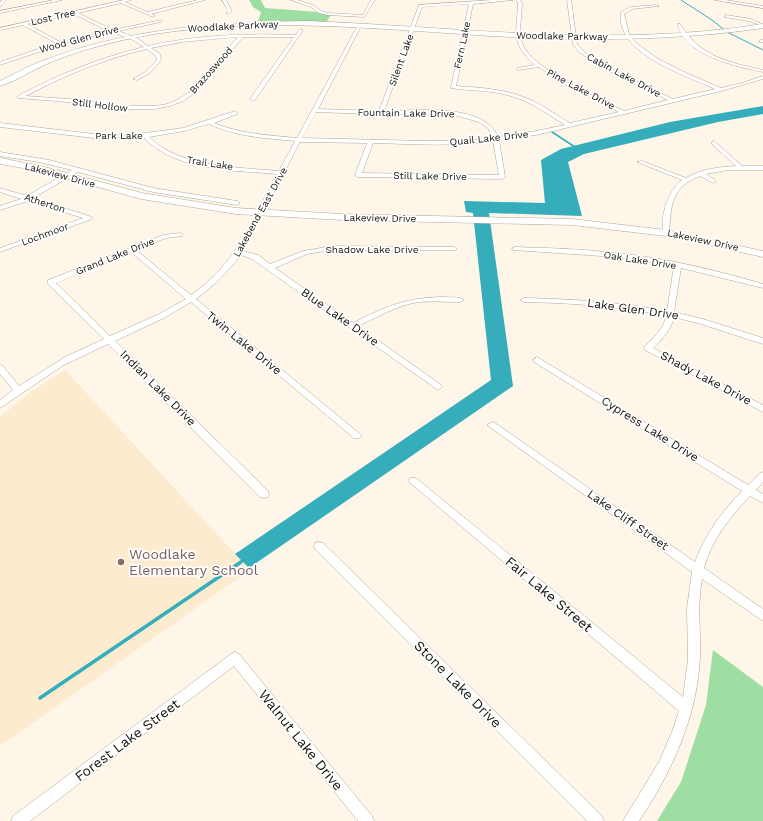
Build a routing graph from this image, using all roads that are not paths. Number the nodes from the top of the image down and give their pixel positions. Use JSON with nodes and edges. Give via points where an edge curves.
{"nodes":[{"id":1,"x":4,"y":0,"type":"edge"},
{"id":2,"x":60,"y":0,"type":"edge"},
{"id":3,"x":129,"y":0,"type":"edge"},
{"id":4,"x":203,"y":0,"type":"edge"},
{"id":5,"x":224,"y":0,"type":"edge"},
{"id":6,"x":293,"y":0,"type":"edge"},
{"id":7,"x":373,"y":0,"type":"edge"},
{"id":8,"x":511,"y":0,"type":"edge"},
{"id":9,"x":518,"y":0,"type":"edge"},
{"id":10,"x":569,"y":0,"type":"edge"},
{"id":11,"x":647,"y":0,"type":"edge"},
{"id":12,"x":717,"y":0,"type":"edge"},
{"id":13,"x":122,"y":2,"type":"junction"},
{"id":14,"x":471,"y":2,"type":"junction"},
{"id":15,"x":0,"y":6,"type":"edge"},
{"id":16,"x":763,"y":7,"type":"edge"},
{"id":17,"x":1,"y":11,"type":"edge"},
{"id":18,"x":74,"y":12,"type":"junction"},
{"id":19,"x":148,"y":13,"type":"junction"},
{"id":20,"x":228,"y":13,"type":"dead end"},
{"id":21,"x":335,"y":15,"type":"junction"},
{"id":22,"x":341,"y":16,"type":"junction"},
{"id":23,"x":726,"y":16,"type":"dead end"},
{"id":24,"x":24,"y":24,"type":"junction"},
{"id":25,"x":329,"y":24,"type":"junction"},
{"id":26,"x":337,"y":25,"type":"junction"},
{"id":27,"x":762,"y":25,"type":"edge"},
{"id":28,"x":359,"y":28,"type":"junction"},
{"id":29,"x":0,"y":29,"type":"edge"},
{"id":30,"x":110,"y":30,"type":"junction"},
{"id":31,"x":301,"y":30,"type":"dead end"},
{"id":32,"x":411,"y":30,"type":"junction"},
{"id":33,"x":681,"y":30,"type":"junction"},
{"id":34,"x":464,"y":32,"type":"junction"},
{"id":35,"x":518,"y":35,"type":"junction"},
{"id":36,"x":241,"y":36,"type":"junction"},
{"id":37,"x":297,"y":36,"type":"junction"},
{"id":38,"x":631,"y":36,"type":"junction"},
{"id":39,"x":575,"y":37,"type":"junction"},
{"id":40,"x":128,"y":39,"type":"junction"},
{"id":41,"x":59,"y":43,"type":"junction"},
{"id":42,"x":144,"y":49,"type":"junction"},
{"id":43,"x":150,"y":49,"type":"junction"},
{"id":44,"x":3,"y":57,"type":"dead end"},
{"id":45,"x":732,"y":57,"type":"dead end"},
{"id":46,"x":11,"y":59,"type":"junction"},
{"id":47,"x":723,"y":60,"type":"junction"},
{"id":48,"x":0,"y":64,"type":"edge"},
{"id":49,"x":538,"y":66,"type":"junction"},
{"id":50,"x":519,"y":69,"type":"dead end"},
{"id":51,"x":763,"y":71,"type":"edge"},
{"id":52,"x":763,"y":77,"type":"edge"},
{"id":53,"x":135,"y":79,"type":"dead end"},
{"id":54,"x":0,"y":84,"type":"edge"},
{"id":55,"x":721,"y":90,"type":"junction"},
{"id":56,"x":253,"y":99,"type":"dead end"},
{"id":57,"x":180,"y":101,"type":"joint"},
{"id":58,"x":673,"y":101,"type":"junction"},
{"id":59,"x":315,"y":110,"type":"junction"},
{"id":60,"x":235,"y":112,"type":"dead end"},
{"id":61,"x":623,"y":112,"type":"junction"},
{"id":62,"x":381,"y":113,"type":"junction"},
{"id":63,"x":210,"y":123,"type":"junction"},
{"id":64,"x":0,"y":125,"type":"edge"},
{"id":65,"x":569,"y":125,"type":"junction"},
{"id":66,"x":145,"y":136,"type":"junction"},
{"id":67,"x":299,"y":140,"type":"junction"},
{"id":68,"x":495,"y":140,"type":"junction"},
{"id":69,"x":370,"y":143,"type":"junction"},
{"id":70,"x":714,"y":143,"type":"dead end"},
{"id":71,"x":0,"y":154,"type":"edge"},
{"id":72,"x":0,"y":162,"type":"edge"},
{"id":73,"x":640,"y":162,"type":"dead end"},
{"id":74,"x":740,"y":168,"type":"junction"},
{"id":75,"x":763,"y":168,"type":"edge"},
{"id":76,"x":77,"y":170,"type":"junction"},
{"id":77,"x":282,"y":173,"type":"junction"},
{"id":78,"x":700,"y":174,"type":"junction"},
{"id":79,"x":67,"y":176,"type":"junction"},
{"id":80,"x":502,"y":177,"type":"joint"},
{"id":81,"x":686,"y":180,"type":"junction"},
{"id":82,"x":713,"y":181,"type":"dead end"},
{"id":83,"x":0,"y":190,"type":"edge"},
{"id":84,"x":29,"y":198,"type":"junction"},
{"id":85,"x":237,"y":203,"type":"dead end"},
{"id":86,"x":0,"y":208,"type":"edge"},
{"id":87,"x":260,"y":213,"type":"junction"},
{"id":88,"x":90,"y":218,"type":"joint"},
{"id":89,"x":666,"y":233,"type":"junction"},
{"id":90,"x":180,"y":235,"type":"dead end"},
{"id":91,"x":454,"y":249,"type":"dead end"},
{"id":92,"x":515,"y":249,"type":"dead end"},
{"id":93,"x":0,"y":250,"type":"edge"},
{"id":94,"x":132,"y":250,"type":"junction"},
{"id":95,"x":239,"y":252,"type":"junction"},
{"id":96,"x":763,"y":254,"type":"edge"},
{"id":97,"x":678,"y":265,"type":"junction"},
{"id":98,"x":270,"y":268,"type":"junction"},
{"id":99,"x":51,"y":282,"type":"joint"},
{"id":100,"x":763,"y":286,"type":"edge"},
{"id":101,"x":190,"y":299,"type":"junction"},
{"id":102,"x":460,"y":300,"type":"dead end"},
{"id":103,"x":524,"y":300,"type":"dead end"},
{"id":104,"x":670,"y":313,"type":"junction"},
{"id":105,"x":353,"y":326,"type":"junction"},
{"id":106,"x":109,"y":339,"type":"junction"},
{"id":107,"x":763,"y":341,"type":"edge"},
{"id":108,"x":537,"y":360,"type":"dead end"},
{"id":109,"x":0,"y":368,"type":"edge"},
{"id":110,"x":438,"y":387,"type":"dead end"},
{"id":111,"x":18,"y":390,"type":"junction"},
{"id":112,"x":0,"y":405,"type":"edge"},
{"id":113,"x":763,"y":409,"type":"edge"},
{"id":114,"x":492,"y":425,"type":"dead end"},
{"id":115,"x":357,"y":436,"type":"dead end"},
{"id":116,"x":763,"y":476,"type":"edge"},
{"id":117,"x":413,"y":481,"type":"dead end"},
{"id":118,"x":749,"y":490,"type":"junction"},
{"id":119,"x":264,"y":494,"type":"dead end"},
{"id":120,"x":763,"y":499,"type":"edge"},
{"id":121,"x":319,"y":546,"type":"dead end"},
{"id":122,"x":698,"y":570,"type":"junction"},
{"id":123,"x":763,"y":616,"type":"edge"},
{"id":124,"x":235,"y":658,"type":"joint"},
{"id":125,"x":686,"y":708,"type":"junction"},
{"id":126,"x":18,"y":821,"type":"edge"},
{"id":127,"x":367,"y":821,"type":"edge"},
{"id":128,"x":597,"y":821,"type":"edge"},
{"id":129,"x":630,"y":821,"type":"edge"}],
"edges":[{"from":1,"to":15,"type":"street"},
{"from":2,"to":17,"type":"street"},
{"from":3,"to":13,"type":"street","name":"Lost Tree"},
{"from":4,"to":19,"type":"street"},
{"from":5,"to":20,"type":"street","via":[[230,11]]},
{"from":6,"to":21,"type":"street","via":[[312,6],[320,12]]},
{"from":7,"to":22,"type":"street","via":[[364,16]]},
{"from":8,"to":14,"type":"street"},
{"from":9,"to":35,"type":"street","name":"Pine Lake Drive"},
{"from":10,"to":39,"type":"street","name":"Cabin Lake Drive"},
{"from":11,"to":38,"type":"street","via":[[657,6],[631,8],[622,13]]},
{"from":12,"to":16,"type":"street"},
{"from":13,"to":18,"type":"street","name":"Lost Tree"},
{"from":13,"to":19,"type":"street"},
{"from":14,"to":32,"type":"street","name":"Silent Lake","via":[[420,6]]},
{"from":14,"to":34,"type":"street","name":"Fern Lake"},
{"from":18,"to":24,"type":"street","name":"Lost Tree"},
{"from":18,"to":30,"type":"street"},
{"from":19,"to":30,"type":"street","name":"Wood Glen Drive","via":[[160,21]]},
{"from":21,"to":22,"type":"street"},
{"from":21,"to":25,"type":"street"},
{"from":22,"to":26,"type":"street"},
{"from":23,"to":27,"type":"street"},
{"from":24,"to":29,"type":"street","name":"Lost Tree"},
{"from":24,"to":41,"type":"street"},
{"from":25,"to":26,"type":"street","name":"Woodlake Parkway"},
{"from":25,"to":40,"type":"street","name":"Woodlake Parkway","via":[[231,26]]},
{"from":26,"to":28,"type":"street","name":"Woodlake Parkway"},
{"from":27,"to":33,"type":"street","name":"Woodlake Parkway","via":[[717,30]]},
{"from":28,"to":32,"type":"street","name":"Woodlake Parkway"},
{"from":28,"to":59,"type":"street","name":"Lakebend East Drive"},
{"from":30,"to":40,"type":"street"},
{"from":30,"to":40,"type":"street"},
{"from":30,"to":41,"type":"street","name":"Wood Glen Drive"},
{"from":31,"to":37,"type":"street"},
{"from":32,"to":34,"type":"street","name":"Woodlake Parkway"},
{"from":32,"to":62,"type":"street","name":"Silent Lake"},
{"from":33,"to":38,"type":"street","name":"Woodlake Parkway"},
{"from":33,"to":47,"type":"street","via":[[700,49]]},
{"from":34,"to":35,"type":"street","name":"Woodlake Parkway"},
{"from":34,"to":65,"type":"street","name":"Fern Lake","via":[[453,87],[494,91],[519,97]]},
{"from":35,"to":39,"type":"street","name":"Woodlake Parkway"},
{"from":35,"to":49,"type":"street","name":"Pine Lake Drive","via":[[522,49]]},
{"from":36,"to":37,"type":"street"},
{"from":36,"to":43,"type":"street","via":[[195,40]]},
{"from":36,"to":57,"type":"street","name":"Brazoswood","via":[[193,92]]},
{"from":37,"to":56,"type":"street"},
{"from":38,"to":39,"type":"street","name":"Woodlake Parkway"},
{"from":38,"to":55,"type":"street","via":[[637,47],[653,58]]},
{"from":39,"to":58,"type":"street","name":"Cabin Lake Drive","via":[[574,44],[588,57]]},
{"from":40,"to":42,"type":"street"},
{"from":40,"to":43,"type":"street","via":[[142,43]]},
{"from":40,"to":54,"type":"street","name":"Woodlake Parkway","via":[[76,54]]},
{"from":41,"to":46,"type":"street","name":"Wood Glen Drive"},
{"from":42,"to":43,"type":"street"},
{"from":42,"to":57,"type":"street","name":"Still Hollow","via":[[78,69],[20,97],[132,109]]},
{"from":43,"to":53,"type":"street","via":[[158,55],[159,60],[144,76]]},
{"from":44,"to":46,"type":"street"},
{"from":45,"to":47,"type":"street"},
{"from":46,"to":48,"type":"street","name":"Wood Glen Drive"},
{"from":47,"to":51,"type":"street"},
{"from":49,"to":50,"type":"street","name":"Pine Lake Drive"},
{"from":49,"to":61,"type":"street","name":"Pine Lake Drive"},
{"from":52,"to":55,"type":"street","name":"Quail Lake Drive"},
{"from":55,"to":58,"type":"street","name":"Quail Lake Drive"},
{"from":58,"to":61,"type":"street","name":"Quail Lake Drive"},
{"from":59,"to":62,"type":"street","name":"Fountain Lake Drive"},
{"from":59,"to":67,"type":"street","name":"Lakebend East Drive"},
{"from":60,"to":63,"type":"street","name":"Park Lake"},
{"from":61,"to":65,"type":"street","name":"Quail Lake Drive"},
{"from":62,"to":68,"type":"street","name":"Fountain Lake Drive","via":[[442,113],[466,116],[488,125]]},
{"from":63,"to":66,"type":"street","name":"Park Lake"},
{"from":63,"to":67,"type":"street","name":"Quail Lake Drive","via":[[239,133]]},
{"from":64,"to":66,"type":"street","name":"Park Lake","via":[[101,136]]},
{"from":65,"to":68,"type":"street","name":"Quail Lake Drive"},
{"from":66,"to":77,"type":"street","name":"Trail Lake","via":[[156,148],[184,160]]},
{"from":67,"to":69,"type":"street","name":"Quail Lake Drive"},
{"from":67,"to":77,"type":"street","name":"Lakebend East Drive"},
{"from":68,"to":69,"type":"street","name":"Quail Lake Drive","via":[[457,143]]},
{"from":68,"to":80,"type":"street","name":"Fountain Lake Drive"},
{"from":69,"to":80,"type":"street","name":"Still Lake Drive","via":[[358,175]]},
{"from":70,"to":74,"type":"street"},
{"from":71,"to":76,"type":"street","via":[[20,156]]},
{"from":72,"to":79,"type":"street","name":"Lakeview Drive"},
{"from":73,"to":81,"type":"street"},
{"from":74,"to":75,"type":"street"},
{"from":74,"to":78,"type":"street"},
{"from":76,"to":79,"type":"street"},
{"from":76,"to":85,"type":"street","via":[[153,190]]},
{"from":77,"to":87,"type":"street","name":"Lakebend East Drive"},
{"from":78,"to":81,"type":"street"},
{"from":78,"to":82,"type":"street"},
{"from":79,"to":84,"type":"street"},
{"from":79,"to":87,"type":"street","name":"Lakeview Drive","via":[[166,201]]},
{"from":81,"to":89,"type":"street","via":[[673,193]]},
{"from":83,"to":84,"type":"street","name":"Atherton"},
{"from":84,"to":86,"type":"street"},
{"from":84,"to":88,"type":"street","name":"Atherton"},
{"from":87,"to":89,"type":"street","name":"Lakeview Drive","via":[[572,222]]},
{"from":87,"to":95,"type":"street","name":"Lakebend East Drive"},
{"from":88,"to":93,"type":"street","name":"Lochmoor"},
{"from":89,"to":96,"type":"street","name":"Lakeview Drive"},
{"from":90,"to":94,"type":"street","name":"Grand Lake Drive","via":[[165,236]]},
{"from":91,"to":98,"type":"street","name":"Shadow Lake Drive","via":[[332,248],[305,252]]},
{"from":92,"to":97,"type":"street","name":"Oak Lake Drive","via":[[592,253]]},
{"from":94,"to":99,"type":"street","name":"Grand Lake Drive"},
{"from":94,"to":101,"type":"street","name":"Twin Lake Drive"},
{"from":95,"to":98,"type":"street","name":"Blue Lake Drive","via":[[255,257]]},
{"from":95,"to":101,"type":"street","name":"Lakebend East Drive","via":[[223,272]]},
{"from":97,"to":100,"type":"street","name":"Oak Lake Drive"},
{"from":97,"to":104,"type":"street"},
{"from":98,"to":105,"type":"street","name":"Blue Lake Drive"},
{"from":99,"to":106,"type":"street","name":"Indian Lake Drive"},
{"from":101,"to":106,"type":"street","name":"Lakebend East Drive"},
{"from":101,"to":115,"type":"street","name":"Twin Lake Drive"},
{"from":102,"to":105,"type":"street","via":[[404,303],[382,310]]},
{"from":103,"to":104,"type":"street","name":"Lake Glen Drive","via":[[584,302]]},
{"from":104,"to":107,"type":"street","name":"Lake Glen Drive"},
{"from":104,"to":113,"type":"street","name":"Shady Lake Drive","via":[[666,328],[648,348]]},
{"from":105,"to":110,"type":"street","name":"Blue Lake Drive"},
{"from":106,"to":111,"type":"street","name":"Lakebend East Drive","via":[[68,359]]},
{"from":106,"to":119,"type":"street","name":"Indian Lake Drive"},
{"from":108,"to":118,"type":"street","name":"Cypress Lake Drive"},
{"from":109,"to":111,"type":"street"},
{"from":111,"to":112,"type":"street","name":"Lakebend East Drive"},
{"from":114,"to":122,"type":"street","name":"Lake Cliff Street"},
{"from":116,"to":118,"type":"street"},
{"from":117,"to":125,"type":"street","name":"Fair Lake Street"},
{"from":118,"to":120,"type":"street","name":"Cypress Lake Drive"},
{"from":118,"to":122,"type":"street","via":[[712,534]]},
{"from":121,"to":128,"type":"street","name":"Stone Lake Drive"},
{"from":122,"to":123,"type":"street","name":"Lake Cliff Street"},
{"from":122,"to":125,"type":"street","via":[[692,605],[694,660]]},
{"from":124,"to":126,"type":"street","name":"Forest Lake Street"},
{"from":124,"to":127,"type":"street","name":"Walnut Lake Drive"},
{"from":125,"to":129,"type":"street","via":[[674,744],[656,782]]}]}
